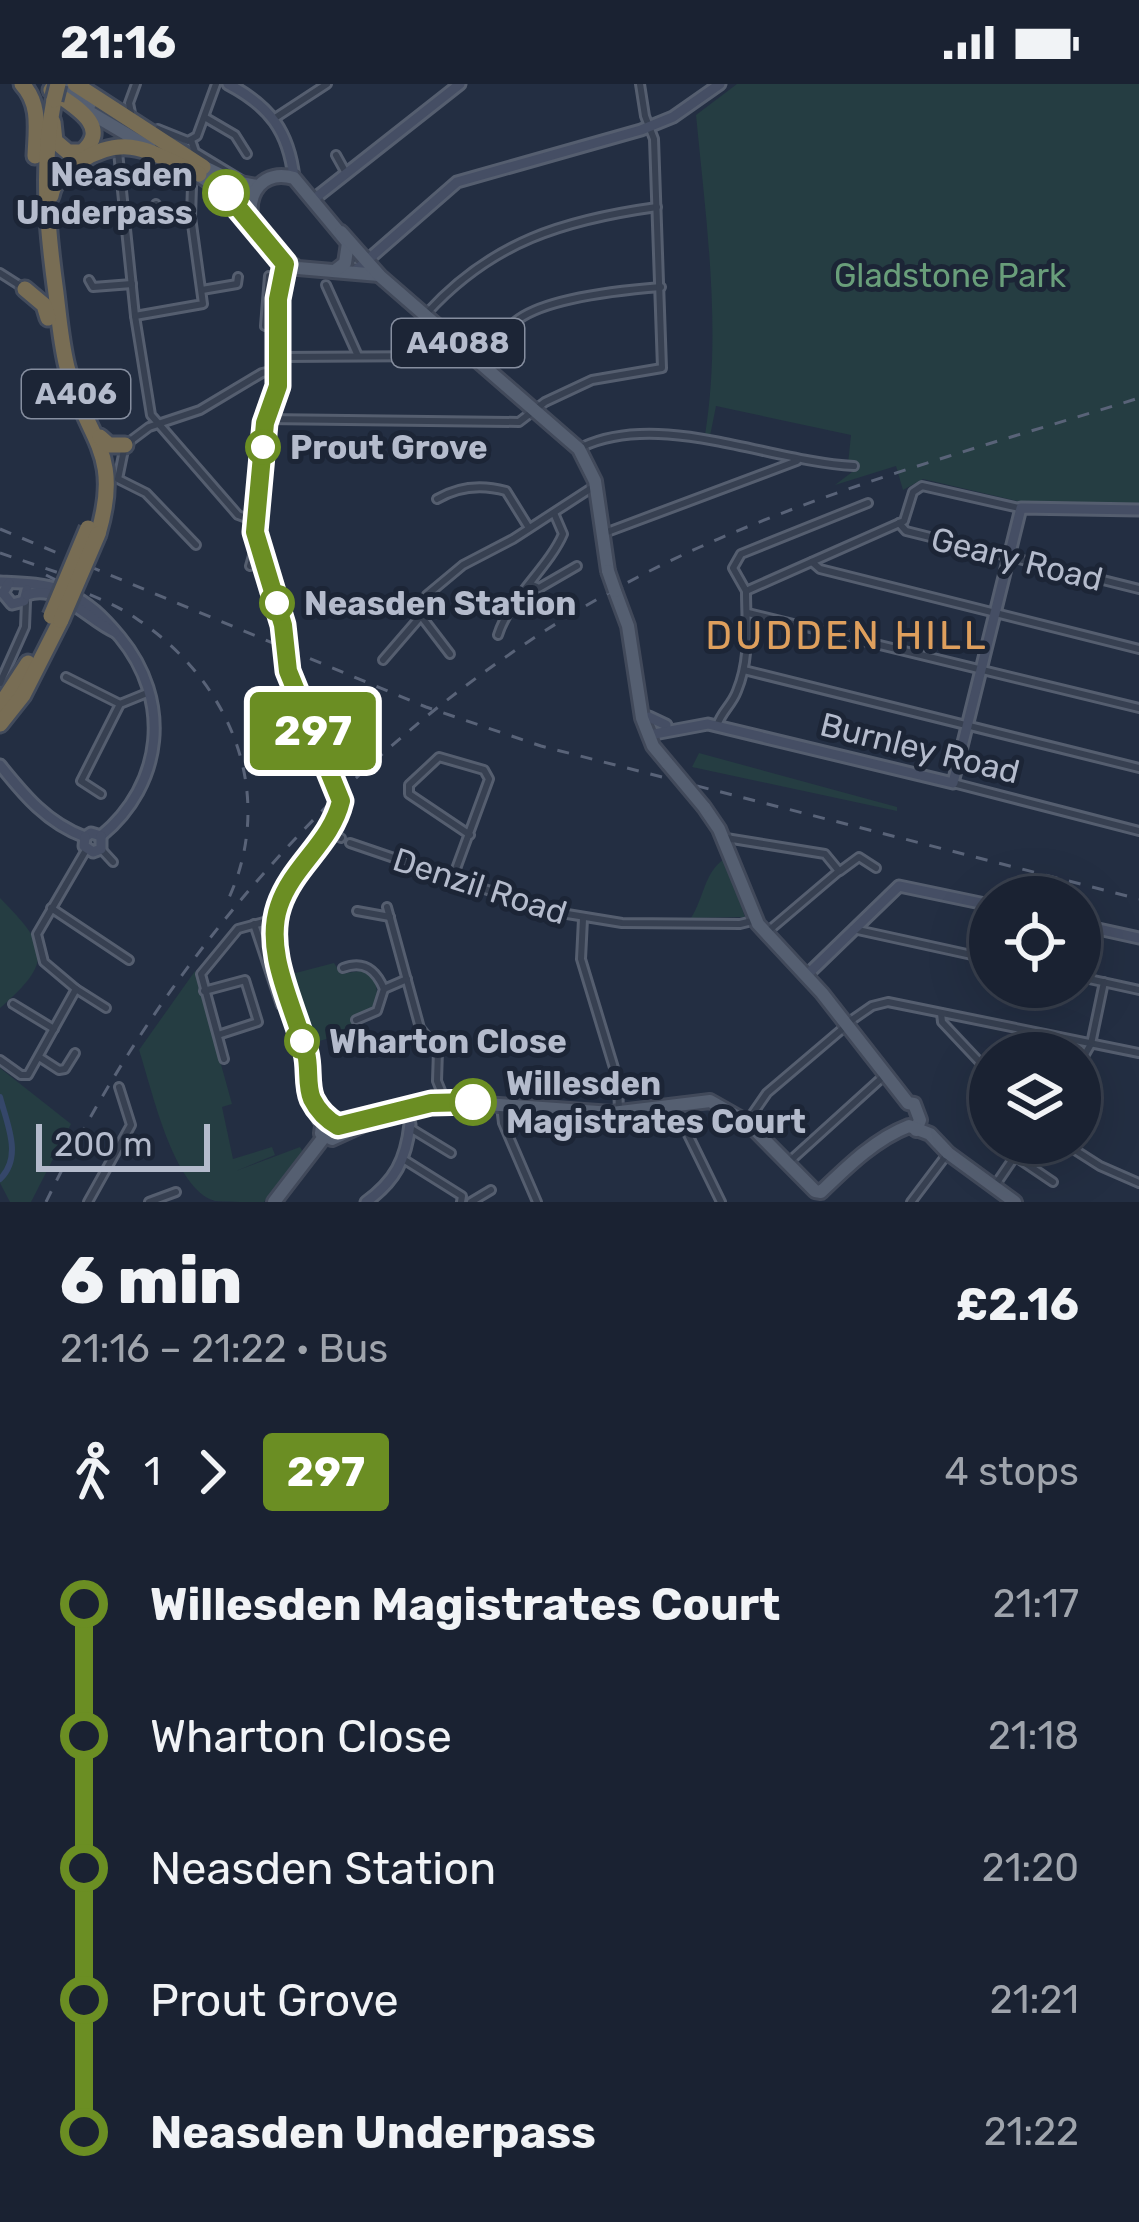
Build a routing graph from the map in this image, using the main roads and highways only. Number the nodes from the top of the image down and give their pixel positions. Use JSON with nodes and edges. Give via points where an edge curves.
{"nodes":[{"id":1,"x":22,"y":84,"type":"edge"},
{"id":2,"x":75,"y":84,"type":"edge"},
{"id":3,"x":51,"y":91,"type":"edge"},
{"id":4,"x":35,"y":156,"type":"junction"},
{"id":5,"x":198,"y":176,"type":"junction"},
{"id":6,"x":251,"y":185,"type":"junction"},
{"id":7,"x":253,"y":223,"type":"junction"},
{"id":8,"x":341,"y":232,"type":"junction"},
{"id":9,"x":50,"y":248,"type":"junction"},
{"id":10,"x":334,"y":272,"type":"junction"},
{"id":11,"x":380,"y":276,"type":"junction"},
{"id":12,"x":45,"y":282,"type":"junction"},
{"id":13,"x":48,"y":318,"type":"junction"},
{"id":14,"x":98,"y":435,"type":"junction"},
{"id":15,"x":125,"y":445,"type":"road end"},
{"id":16,"x":93,"y":531,"type":"junction"},
{"id":17,"x":56,"y":618,"type":"junction"},
{"id":18,"x":0,"y":706,"type":"edge"},
{"id":19,"x":0,"y":724,"type":"edge"},
{"id":20,"x":916,"y":1130,"type":"junction"},
{"id":21,"x":824,"y":1197,"type":"edge"},
{"id":22,"x":1012,"y":1201,"type":"edge"},
{"id":23,"x":279,"y":1202,"type":"edge"}],
"edges":[{"from":1,"to":4,"type":"highway","number":"A406","via":[[36,109]]},
{"from":2,"to":5,"type":"highway"},
{"from":3,"to":4,"type":"highway","number":"A406"},
{"from":3,"to":5,"type":"main road","number":"A4088"},
{"from":3,"to":9,"type":"highway","number":"A406","via":[[44,166]]},
{"from":4,"to":12,"type":"highway","number":"A406"},
{"from":5,"to":6,"type":"main road","number":"A4088"},
{"from":5,"to":7,"type":"main road","number":"A4088"},
{"from":5,"to":9,"type":"highway","number":"A406","via":[[129,145],[100,149],[56,180]]},
{"from":6,"to":7,"type":"main road"},
{"from":6,"to":8,"type":"main road","number":"A4088","via":[[294,178]]},
{"from":7,"to":10,"type":"main road","number":"A4088","via":[[298,268]]},
{"from":8,"to":10,"type":"main road","via":[[349,254]]},
{"from":8,"to":11,"type":"main road","number":"A4088"},
{"from":9,"to":14,"type":"highway","number":"A406","via":[[67,366]]},
{"from":10,"to":11,"type":"main road","number":"A4088"},
{"from":11,"to":20,"type":"main road","number":"A4088","bridge":true,"via":[[579,449],[596,485],[641,700],[665,756],[723,839],[755,920],[914,1105]]},
{"from":12,"to":13,"type":"highway","number":"A406"},
{"from":12,"to":13,"type":"highway","via":[[25,289]]},
{"from":13,"to":16,"type":"highway","number":"A406","via":[[62,383],[98,470]]},
{"from":14,"to":15,"type":"highway"},
{"from":14,"to":16,"type":"highway","number":"A406","via":[[108,482]]},
{"from":16,"to":17,"type":"highway","number":"A406","bridge":true},
{"from":17,"to":18,"type":"highway","number":"A406"},
{"from":17,"to":19,"type":"highway","number":"A406","via":[[23,695]]},
{"from":20,"to":21,"type":"main road","via":[[888,1138],[846,1168]]},
{"from":20,"to":22,"type":"main road"},
{"from":21,"to":23,"type":"main road","via":[[747,1121],[710,1101],[619,1112],[445,1101],[412,1116],[330,1131]]}]}
